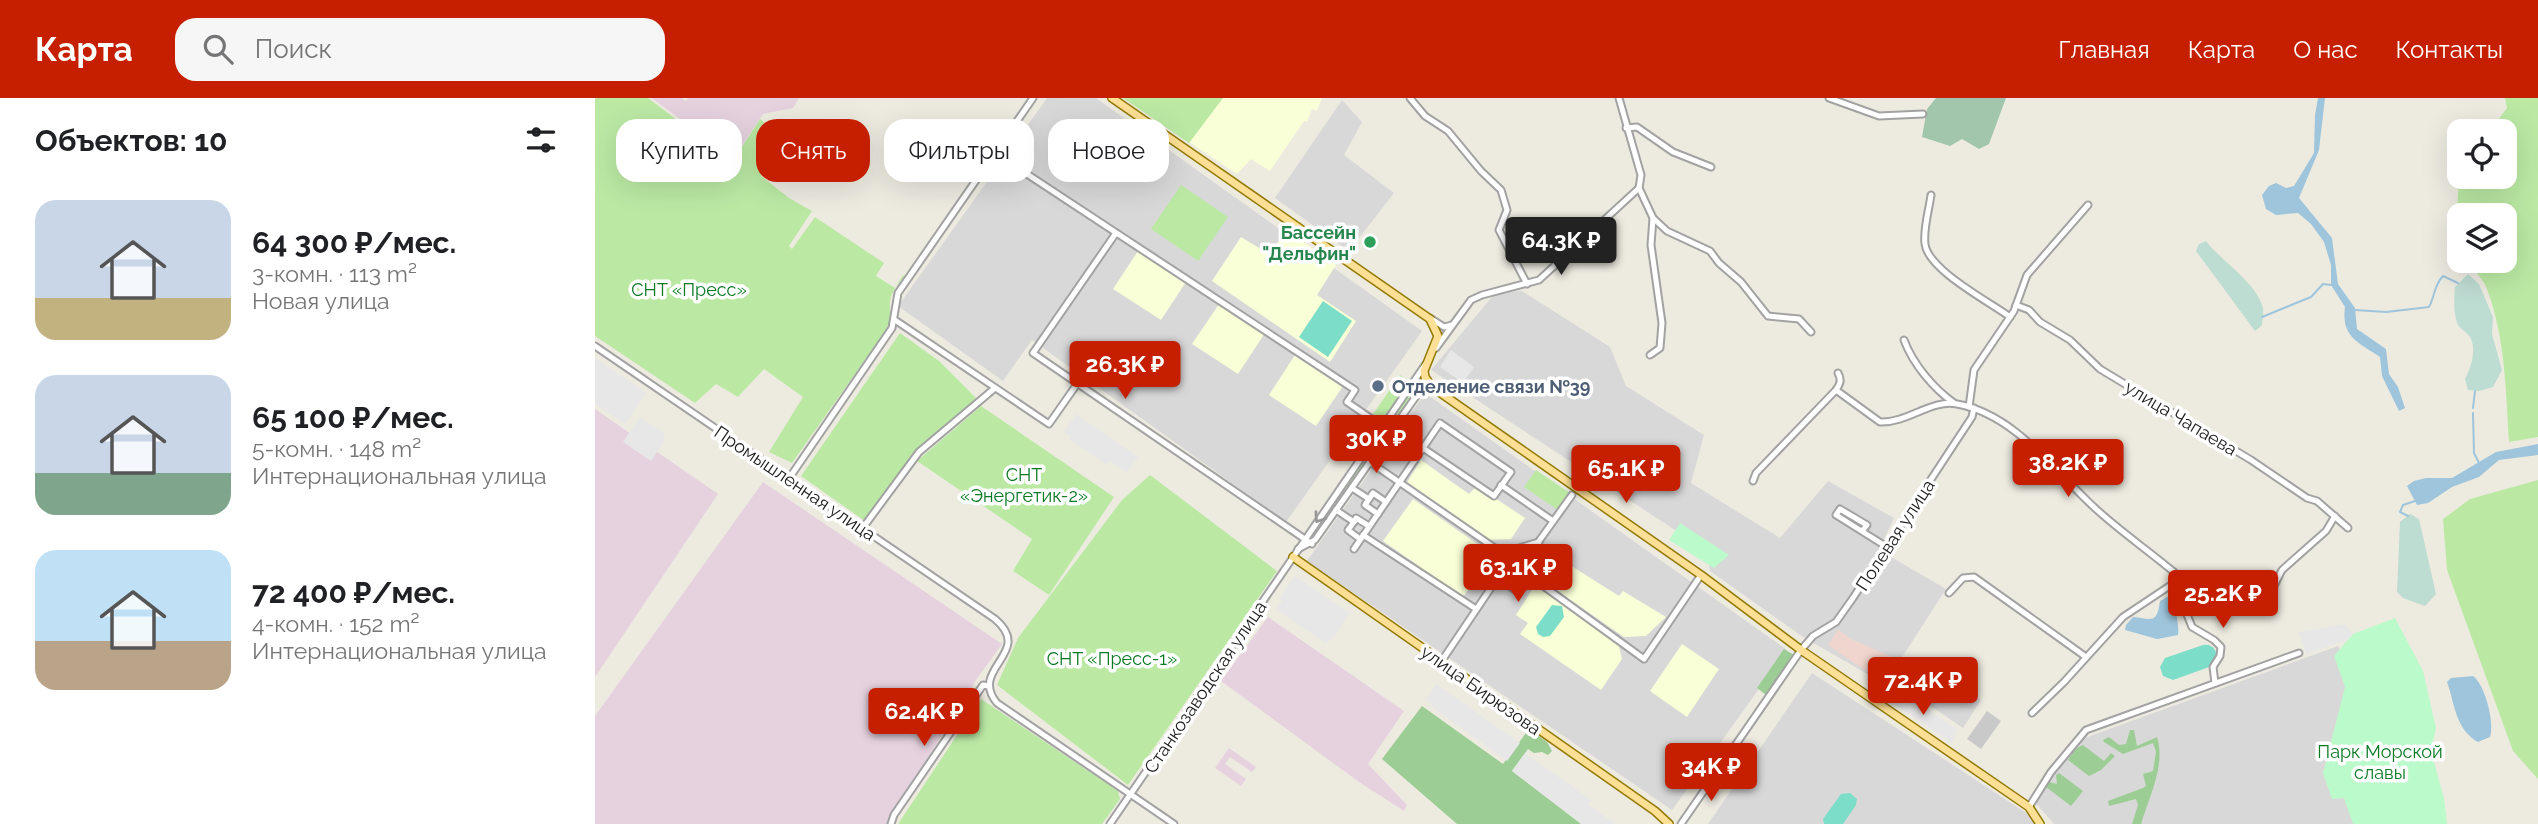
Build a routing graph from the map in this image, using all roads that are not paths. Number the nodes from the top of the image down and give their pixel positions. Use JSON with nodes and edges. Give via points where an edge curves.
{"nodes":[{"id":1,"x":1033,"y":98,"type":"edge"},
{"id":2,"x":1112,"y":98,"type":"edge"},
{"id":3,"x":1410,"y":98,"type":"edge"},
{"id":4,"x":1619,"y":98,"type":"edge"},
{"id":5,"x":1829,"y":98,"type":"edge"},
{"id":6,"x":1923,"y":114,"type":"dead end"},
{"id":7,"x":1018,"y":119,"type":"edge"},
{"id":8,"x":1626,"y":128,"type":"junction"},
{"id":9,"x":1711,"y":167,"type":"dead end"},
{"id":10,"x":1034,"y":179,"type":"edge"},
{"id":11,"x":975,"y":182,"type":"edge"},
{"id":12,"x":1639,"y":188,"type":"junction"},
{"id":13,"x":1931,"y":195,"type":"dead end"},
{"id":14,"x":2088,"y":205,"type":"dead end"},
{"id":15,"x":1653,"y":218,"type":"junction"},
{"id":16,"x":1115,"y":233,"type":"junction"},
{"id":17,"x":1527,"y":284,"type":"junction"},
{"id":18,"x":2016,"y":305,"type":"junction"},
{"id":19,"x":1425,"y":315,"type":"junction"},
{"id":20,"x":2010,"y":317,"type":"junction"},
{"id":21,"x":895,"y":320,"type":"junction"},
{"id":22,"x":1452,"y":325,"type":"junction"},
{"id":23,"x":1811,"y":332,"type":"dead end"},
{"id":24,"x":1905,"y":340,"type":"dead end"},
{"id":25,"x":595,"y":346,"type":"edge"},
{"id":26,"x":1435,"y":349,"type":"junction"},
{"id":27,"x":1650,"y":355,"type":"dead end"},
{"id":28,"x":1427,"y":361,"type":"junction"},
{"id":29,"x":1838,"y":373,"type":"dead end"},
{"id":30,"x":1416,"y":377,"type":"junction"},
{"id":31,"x":1425,"y":377,"type":"junction"},
{"id":32,"x":1077,"y":384,"type":"junction"},
{"id":33,"x":1432,"y":387,"type":"junction"},
{"id":34,"x":995,"y":388,"type":"junction"},
{"id":35,"x":1421,"y":389,"type":"junction"},
{"id":36,"x":1836,"y":390,"type":"junction"},
{"id":37,"x":1954,"y":403,"type":"junction"},
{"id":38,"x":1971,"y":407,"type":"junction"},
{"id":39,"x":1382,"y":426,"type":"junction"},
{"id":40,"x":1423,"y":448,"type":"junction"},
{"id":41,"x":1370,"y":462,"type":"junction"},
{"id":42,"x":790,"y":477,"type":"junction"},
{"id":43,"x":1753,"y":481,"type":"dead end"},
{"id":44,"x":1400,"y":482,"type":"junction"},
{"id":45,"x":1501,"y":485,"type":"junction"},
{"id":46,"x":1352,"y":488,"type":"junction"},
{"id":47,"x":1571,"y":495,"type":"dead end"},
{"id":48,"x":1369,"y":499,"type":"junction"},
{"id":49,"x":1386,"y":502,"type":"junction"},
{"id":50,"x":1336,"y":510,"type":"junction"},
{"id":51,"x":1378,"y":513,"type":"junction"},
{"id":52,"x":2335,"y":516,"type":"junction"},
{"id":53,"x":1553,"y":521,"type":"junction"},
{"id":54,"x":1354,"y":522,"type":"junction"},
{"id":55,"x":1369,"y":526,"type":"junction"},
{"id":56,"x":2349,"y":528,"type":"dead end"},
{"id":57,"x":862,"y":529,"type":"junction"},
{"id":58,"x":1862,"y":531,"type":"junction"},
{"id":59,"x":1362,"y":537,"type":"junction"},
{"id":60,"x":1305,"y":538,"type":"junction"},
{"id":61,"x":1539,"y":542,"type":"junction"},
{"id":62,"x":1312,"y":544,"type":"junction"},
{"id":63,"x":1887,"y":547,"type":"junction"},
{"id":64,"x":1354,"y":549,"type":"dead end"},
{"id":65,"x":1298,"y":550,"type":"junction"},
{"id":66,"x":1503,"y":552,"type":"junction"},
{"id":67,"x":1293,"y":557,"type":"junction"},
{"id":68,"x":1509,"y":561,"type":"junction"},
{"id":69,"x":1519,"y":569,"type":"junction"},
{"id":70,"x":1529,"y":575,"type":"junction"},
{"id":71,"x":1701,"y":575,"type":"junction"},
{"id":72,"x":1497,"y":578,"type":"junction"},
{"id":73,"x":2174,"y":583,"type":"junction"},
{"id":74,"x":2178,"y":592,"type":"junction"},
{"id":75,"x":1949,"y":593,"type":"dead end"},
{"id":76,"x":1476,"y":609,"type":"junction"},
{"id":77,"x":1801,"y":650,"type":"junction"},
{"id":78,"x":2299,"y":653,"type":"dead end"},
{"id":79,"x":2086,"y":657,"type":"junction"},
{"id":80,"x":1441,"y":662,"type":"junction"},
{"id":81,"x":2215,"y":683,"type":"junction"},
{"id":82,"x":988,"y":689,"type":"junction"},
{"id":83,"x":2032,"y":713,"type":"dead end"},
{"id":84,"x":1130,"y":795,"type":"junction"},
{"id":85,"x":2028,"y":807,"type":"junction"},
{"id":86,"x":891,"y":824,"type":"edge"},
{"id":87,"x":1110,"y":824,"type":"edge"},
{"id":88,"x":1174,"y":824,"type":"edge"},
{"id":89,"x":1669,"y":824,"type":"edge"},
{"id":90,"x":1681,"y":824,"type":"edge"},
{"id":91,"x":2040,"y":824,"type":"edge"}],
"edges":[{"from":1,"to":7,"type":"street"},
{"from":2,"to":19,"type":"main road"},
{"from":3,"to":17,"type":"street","via":[[1425,116],[1448,131],[1501,190],[1507,209],[1499,230]]},
{"from":4,"to":8,"type":"street"},
{"from":5,"to":6,"type":"street","via":[[1879,116]]},
{"from":8,"to":9,"type":"street","via":[[1637,127],[1673,152]]},
{"from":8,"to":12,"type":"street","via":[[1641,175]]},
{"from":10,"to":16,"type":"street"},
{"from":11,"to":21,"type":"street","via":[[898,293]]},
{"from":12,"to":15,"type":"street"},
{"from":12,"to":17,"type":"street","via":[[1539,279]]},
{"from":13,"to":20,"type":"street","via":[[1925,244],[1931,260]]},
{"from":14,"to":18,"type":"street","via":[[2027,275]]},
{"from":15,"to":23,"type":"street","via":[[1667,232],[1710,251],[1768,316],[1799,319]]},
{"from":15,"to":27,"type":"street","via":[[1651,245],[1662,323],[1660,348]]},
{"from":16,"to":32,"type":"street","via":[[1033,353]]},
{"from":16,"to":39,"type":"street","via":[[1355,390],[1347,402]]},
{"from":17,"to":22,"type":"street","via":[[1475,298]]},
{"from":18,"to":20,"type":"street"},
{"from":18,"to":52,"type":"street","name":"улица Чапаева","via":[[2070,340],[2101,369],[2318,501]]},
{"from":19,"to":22,"type":"street","via":[[1442,326]]},
{"from":19,"to":26,"type":"main road","via":[[1437,330]]},
{"from":20,"to":38,"type":"street","via":[[1974,370]]},
{"from":21,"to":34,"type":"street"},
{"from":21,"to":42,"type":"street"},
{"from":22,"to":26,"type":"street"},
{"from":24,"to":37,"type":"street","via":[[1917,364]]},
{"from":25,"to":42,"type":"street","name":"Промышленная улица"},
{"from":26,"to":28,"type":"main road"},
{"from":28,"to":30,"type":"street","name":"Станкозаводская улица"},
{"from":28,"to":31,"type":"main road"},
{"from":29,"to":36,"type":"street"},
{"from":30,"to":31,"type":"street"},
{"from":30,"to":39,"type":"street","name":"Станкозаводская улица"},
{"from":31,"to":33,"type":"main road"},
{"from":31,"to":35,"type":"street"},
{"from":32,"to":34,"type":"street","via":[[1049,424]]},
{"from":32,"to":60,"type":"street"},
{"from":33,"to":35,"type":"street"},
{"from":33,"to":71,"type":"main road"},
{"from":34,"to":57,"type":"street","via":[[919,453]]},
{"from":35,"to":41,"type":"street"},
{"from":36,"to":37,"type":"street","via":[[1880,422],[1902,420]]},
{"from":36,"to":43,"type":"street"},
{"from":37,"to":38,"type":"street"},
{"from":38,"to":63,"type":"street","name":"Полевая улица","via":[[1972,417]]},
{"from":38,"to":73,"type":"street","via":[[2002,422],[2021,438],[2094,508],[2175,573]]},
{"from":39,"to":60,"type":"street","name":"Станкозаводская улица","one_way":true},
{"from":40,"to":44,"type":"street"},
{"from":40,"to":45,"type":"street","via":[[1494,496]]},
{"from":40,"to":45,"type":"street","via":[[1440,424],[1511,472]]},
{"from":41,"to":44,"type":"street"},
{"from":41,"to":46,"type":"street"},
{"from":42,"to":57,"type":"street","name":"Промышленная улица"},
{"from":44,"to":49,"type":"street"},
{"from":44,"to":66,"type":"street"},
{"from":45,"to":53,"type":"street"},
{"from":46,"to":48,"type":"street"},
{"from":46,"to":50,"type":"street"},
{"from":47,"to":53,"type":"street"},
{"from":48,"to":49,"type":"street","via":[[1373,493]]},
{"from":48,"to":51,"type":"street","via":[[1365,505]]},
{"from":49,"to":51,"type":"street"},
{"from":50,"to":54,"type":"street"},
{"from":50,"to":62,"type":"street"},
{"from":51,"to":55,"type":"street"},
{"from":52,"to":56,"type":"street","name":"улица Чапаева"},
{"from":52,"to":74,"type":"street","via":[[2326,531],[2282,570],[2274,586],[2232,596]]},
{"from":53,"to":61,"type":"street"},
{"from":54,"to":55,"type":"street","via":[[1356,518]]},
{"from":54,"to":59,"type":"street","via":[[1348,530]]},
{"from":55,"to":59,"type":"street"},
{"from":57,"to":82,"type":"street","name":"Промышленная улица","via":[[995,619],[1007,633],[1008,646]]},
{"from":58,"to":58,"type":"street","via":[[1836,515],[1840,509],[1867,525]]},
{"from":58,"to":63,"type":"street"},
{"from":59,"to":64,"type":"street"},
{"from":59,"to":76,"type":"street"},
{"from":60,"to":62,"type":"street"},
{"from":60,"to":65,"type":"street","name":"Станкозаводская улица"},
{"from":61,"to":66,"type":"street"},
{"from":61,"to":69,"type":"street"},
{"from":62,"to":65,"type":"street"},
{"from":63,"to":77,"type":"street","name":"Полевая улица","via":[[1836,622]]},
{"from":65,"to":67,"type":"street","name":"Станкозаводская улица"},
{"from":66,"to":68,"type":"street"},
{"from":67,"to":80,"type":"main road","name":"улица Бирюзова"},
{"from":67,"to":84,"type":"street","name":"Станкозаводская улица"},
{"from":68,"to":69,"type":"street"},
{"from":68,"to":72,"type":"street"},
{"from":69,"to":70,"type":"street"},
{"from":70,"to":71,"type":"street","via":[[1644,659]]},
{"from":70,"to":72,"type":"street","via":[[1517,591]]},
{"from":71,"to":77,"type":"main road"},
{"from":72,"to":76,"type":"street"},
{"from":73,"to":74,"type":"street"},
{"from":73,"to":79,"type":"street","via":[[2123,617]]},
{"from":74,"to":81,"type":"street","via":[[2192,627],[2221,647],[2213,667]]},
{"from":75,"to":79,"type":"street","via":[[1963,578],[1974,577]]},
{"from":76,"to":80,"type":"street"},
{"from":77,"to":85,"type":"main road"},
{"from":77,"to":90,"type":"street","name":"Полевая улица"},
{"from":78,"to":81,"type":"street"},
{"from":79,"to":83,"type":"street"},
{"from":80,"to":89,"type":"main road","name":"улица Бирюзова"},
{"from":81,"to":85,"type":"street","via":[[2086,730]]},
{"from":82,"to":84,"type":"street","via":[[997,703]]},
{"from":82,"to":86,"type":"street","via":[[983,685]]},
{"from":84,"to":87,"type":"street","name":"Станкозаводская улица"},
{"from":84,"to":88,"type":"street"},
{"from":85,"to":91,"type":"main road"}]}
